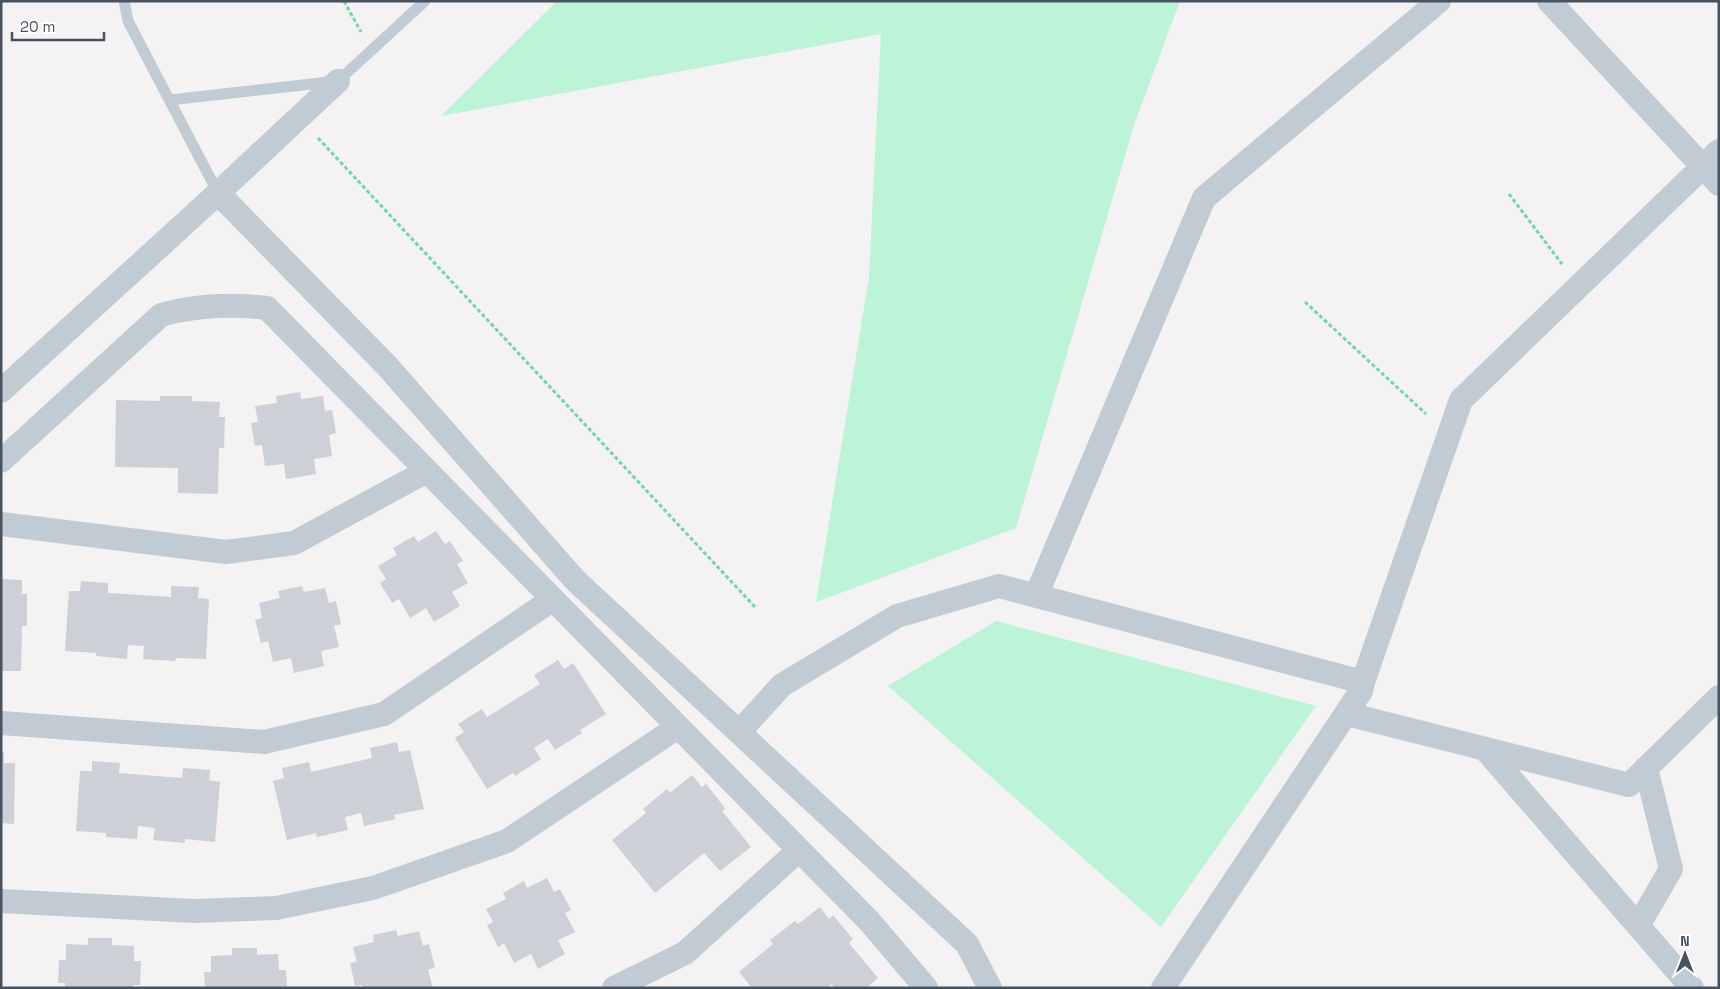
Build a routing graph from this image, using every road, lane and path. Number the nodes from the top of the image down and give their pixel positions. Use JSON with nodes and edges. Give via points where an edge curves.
{"nodes":[{"id":1,"x":124,"y":1,"type":"edge"},
{"id":2,"x":344,"y":1,"type":"edge"},
{"id":3,"x":426,"y":1,"type":"edge"},
{"id":4,"x":1439,"y":1,"type":"edge"},
{"id":5,"x":1549,"y":1,"type":"edge"},
{"id":6,"x":372,"y":50,"type":"junction"},
{"id":7,"x":338,"y":81,"type":"junction"},
{"id":8,"x":170,"y":100,"type":"junction"},
{"id":9,"x":299,"y":118,"type":"junction"},
{"id":10,"x":1711,"y":159,"type":"edge"},
{"id":11,"x":1719,"y":184,"type":"edge"},
{"id":12,"x":218,"y":193,"type":"junction"},
{"id":13,"x":1509,"y":194,"type":"dead end"},
{"id":14,"x":1579,"y":287,"type":"junction"},
{"id":15,"x":1305,"y":302,"type":"dead end"},
{"id":16,"x":1,"y":391,"type":"edge"},
{"id":17,"x":1449,"y":435,"type":"junction"},
{"id":18,"x":1,"y":461,"type":"edge"},
{"id":19,"x":427,"y":471,"type":"junction"},
{"id":20,"x":1,"y":524,"type":"edge"},
{"id":21,"x":1036,"y":596,"type":"junction"},
{"id":22,"x":552,"y":599,"type":"junction"},
{"id":23,"x":755,"y":607,"type":"dead end"},
{"id":24,"x":1363,"y":682,"type":"junction"},
{"id":25,"x":1719,"y":697,"type":"edge"},
{"id":26,"x":1347,"y":714,"type":"junction"},
{"id":27,"x":1,"y":723,"type":"edge"},
{"id":28,"x":678,"y":727,"type":"junction"},
{"id":29,"x":739,"y":732,"type":"junction"},
{"id":30,"x":1485,"y":749,"type":"junction"},
{"id":31,"x":1646,"y":768,"type":"junction"},
{"id":32,"x":800,"y":850,"type":"junction"},
{"id":33,"x":1,"y":900,"type":"edge"},
{"id":34,"x":1638,"y":926,"type":"junction"},
{"id":35,"x":923,"y":987,"type":"edge"},
{"id":36,"x":614,"y":988,"type":"edge"},
{"id":37,"x":990,"y":988,"type":"edge"},
{"id":38,"x":1163,"y":988,"type":"edge"},
{"id":39,"x":1692,"y":988,"type":"edge"}],
"edges":[{"from":1,"to":8,"type":"lane","via":[[128,21]]},
{"from":2,"to":6,"type":"path"},
{"from":3,"to":6,"type":"lane"},
{"from":4,"to":21,"type":"street","via":[[1204,198]]},
{"from":5,"to":10,"type":"street"},
{"from":6,"to":7,"type":"lane"},
{"from":7,"to":8,"type":"lane"},
{"from":7,"to":9,"type":"street"},
{"from":8,"to":12,"type":"lane"},
{"from":9,"to":12,"type":"street"},
{"from":9,"to":23,"type":"path"},
{"from":10,"to":11,"type":"street"},
{"from":10,"to":14,"type":"street"},
{"from":12,"to":16,"type":"street"},
{"from":12,"to":29,"type":"street","via":[[388,367],[575,580]]},
{"from":13,"to":14,"type":"path"},
{"from":14,"to":17,"type":"street","via":[[1461,400]]},
{"from":15,"to":17,"type":"path"},
{"from":17,"to":24,"type":"street"},
{"from":18,"to":19,"type":"street","via":[[161,315],[181,309],[237,304],[267,308]]},
{"from":19,"to":20,"type":"street","via":[[294,543],[226,552]]},
{"from":19,"to":22,"type":"street"},
{"from":21,"to":24,"type":"street"},
{"from":21,"to":29,"type":"street","via":[[999,586],[897,616],[782,685]]},
{"from":22,"to":27,"type":"street","via":[[384,714],[264,742]]},
{"from":22,"to":28,"type":"street"},
{"from":24,"to":26,"type":"street"},
{"from":25,"to":31,"type":"street"},
{"from":26,"to":30,"type":"street"},
{"from":26,"to":38,"type":"street"},
{"from":28,"to":32,"type":"street"},
{"from":28,"to":33,"type":"street","via":[[507,841],[373,888],[276,908],[194,911]]},
{"from":29,"to":37,"type":"street","via":[[967,944]]},
{"from":30,"to":31,"type":"street","via":[[1629,785]]},
{"from":30,"to":34,"type":"street"},
{"from":31,"to":34,"type":"street","via":[[1671,869]]},
{"from":32,"to":35,"type":"street","via":[[870,922]]},
{"from":32,"to":36,"type":"street","via":[[685,953]]},
{"from":34,"to":39,"type":"street"}]}
